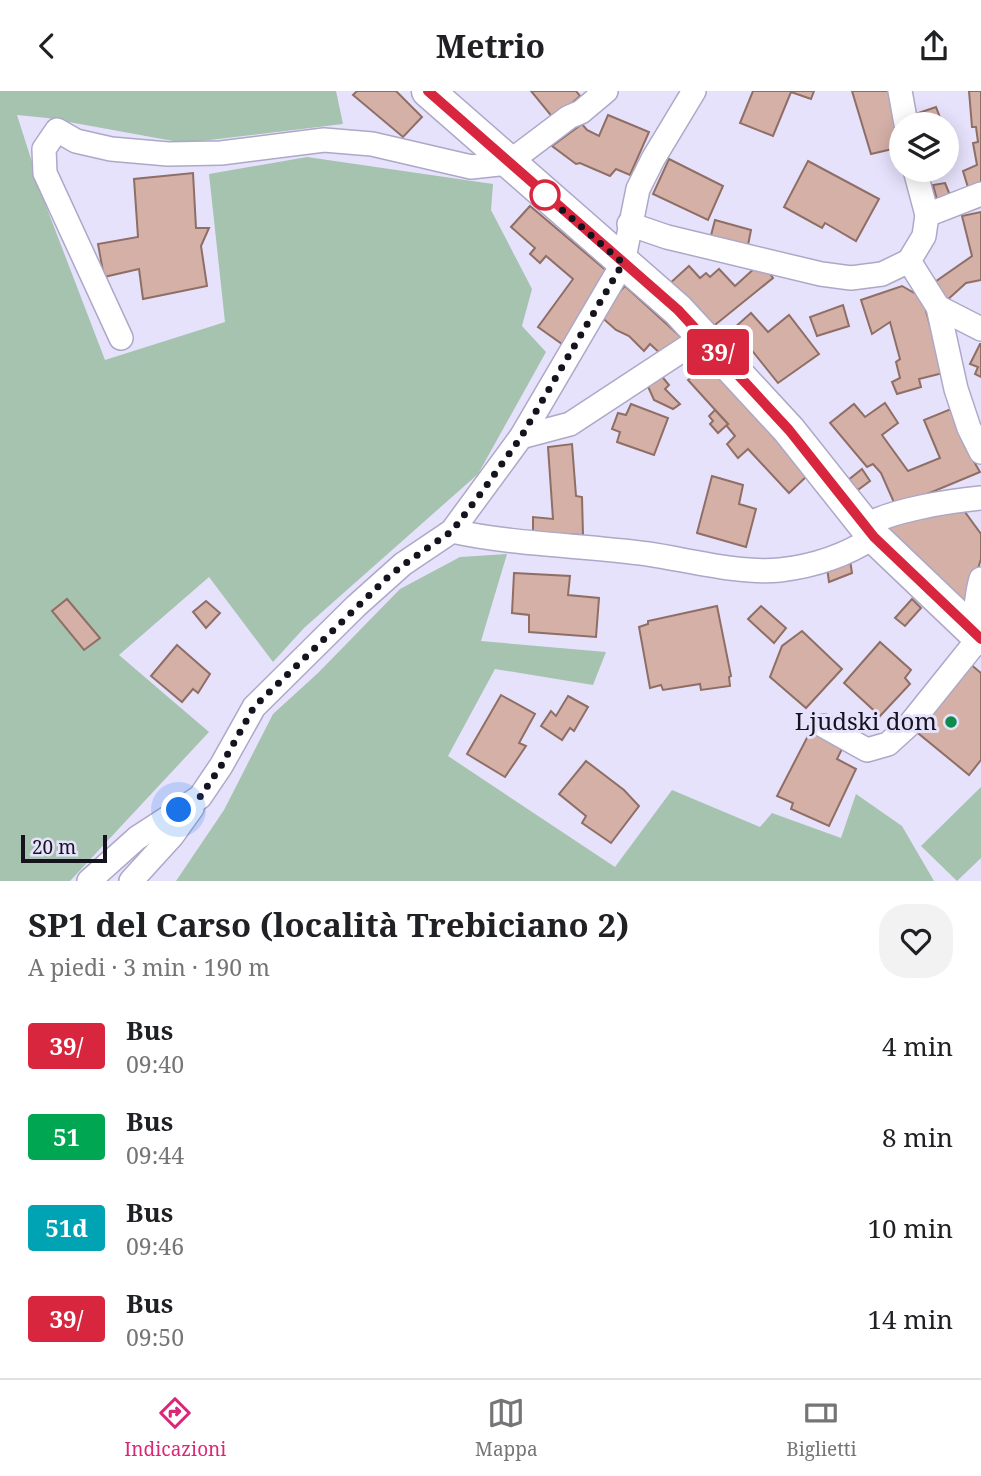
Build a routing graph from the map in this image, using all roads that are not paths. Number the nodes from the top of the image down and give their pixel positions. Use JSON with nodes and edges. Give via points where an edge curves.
{"nodes":[{"id":1,"x":428,"y":91,"type":"edge"},
{"id":2,"x":606,"y":91,"type":"edge"},
{"id":3,"x":694,"y":91,"type":"edge"},
{"id":4,"x":900,"y":91,"type":"edge"},
{"id":5,"x":904,"y":112,"type":"edge"},
{"id":6,"x":508,"y":163,"type":"junction"},
{"id":7,"x":918,"y":182,"type":"edge"},
{"id":8,"x":981,"y":194,"type":"edge"},
{"id":9,"x":927,"y":215,"type":"junction"},
{"id":10,"x":629,"y":223,"type":"junction"},
{"id":11,"x":909,"y":261,"type":"junction"},
{"id":12,"x":623,"y":263,"type":"junction"},
{"id":13,"x":938,"y":307,"type":"junction"},
{"id":14,"x":981,"y":329,"type":"edge"},
{"id":15,"x":704,"y":336,"type":"junction"},
{"id":16,"x":121,"y":338,"type":"dead end"},
{"id":17,"x":521,"y":437,"type":"junction"},
{"id":18,"x":981,"y":452,"type":"edge"},
{"id":19,"x":981,"y":498,"type":"edge"},
{"id":20,"x":452,"y":531,"type":"junction"},
{"id":21,"x":870,"y":532,"type":"junction"},
{"id":22,"x":981,"y":579,"type":"edge"},
{"id":23,"x":976,"y":635,"type":"edge"},
{"id":24,"x":824,"y":726,"type":"dead end"},
{"id":25,"x":200,"y":797,"type":"junction"},
{"id":26,"x":89,"y":881,"type":"edge"},
{"id":27,"x":131,"y":881,"type":"edge"}],
"edges":[{"from":1,"to":6,"type":"main road"},
{"from":2,"to":6,"type":"street"},
{"from":3,"to":10,"type":"street","via":[[638,189]]},
{"from":4,"to":5,"type":"street"},
{"from":6,"to":12,"type":"main road"},
{"from":6,"to":16,"type":"street","via":[[471,167],[372,145],[324,140],[221,153],[111,149],[76,141],[57,130],[44,149],[45,173]]},
{"from":7,"to":9,"type":"street"},
{"from":8,"to":9,"type":"street"},
{"from":9,"to":11,"type":"street","via":[[924,236]]},
{"from":10,"to":11,"type":"street","via":[[667,237],[821,274],[851,278],[882,274]]},
{"from":10,"to":12,"type":"street"},
{"from":11,"to":13,"type":"street"},
{"from":12,"to":15,"type":"main road"},
{"from":12,"to":17,"type":"street"},
{"from":13,"to":14,"type":"street"},
{"from":13,"to":18,"type":"street","via":[[956,389]]},
{"from":15,"to":17,"type":"street","via":[[570,424]]},
{"from":15,"to":21,"type":"main road","via":[[789,430]]},
{"from":17,"to":20,"type":"street"},
{"from":19,"to":21,"type":"street","via":[[876,520]]},
{"from":20,"to":21,"type":"street","via":[[487,539],[777,570],[851,553]]},
{"from":20,"to":25,"type":"street","via":[[393,573],[254,707]]},
{"from":21,"to":23,"type":"main road"},
{"from":22,"to":23,"type":"street"},
{"from":23,"to":24,"type":"street","via":[[910,724],[888,744],[867,750]]},
{"from":25,"to":26,"type":"street","via":[[136,838]]},
{"from":25,"to":27,"type":"street"}]}
